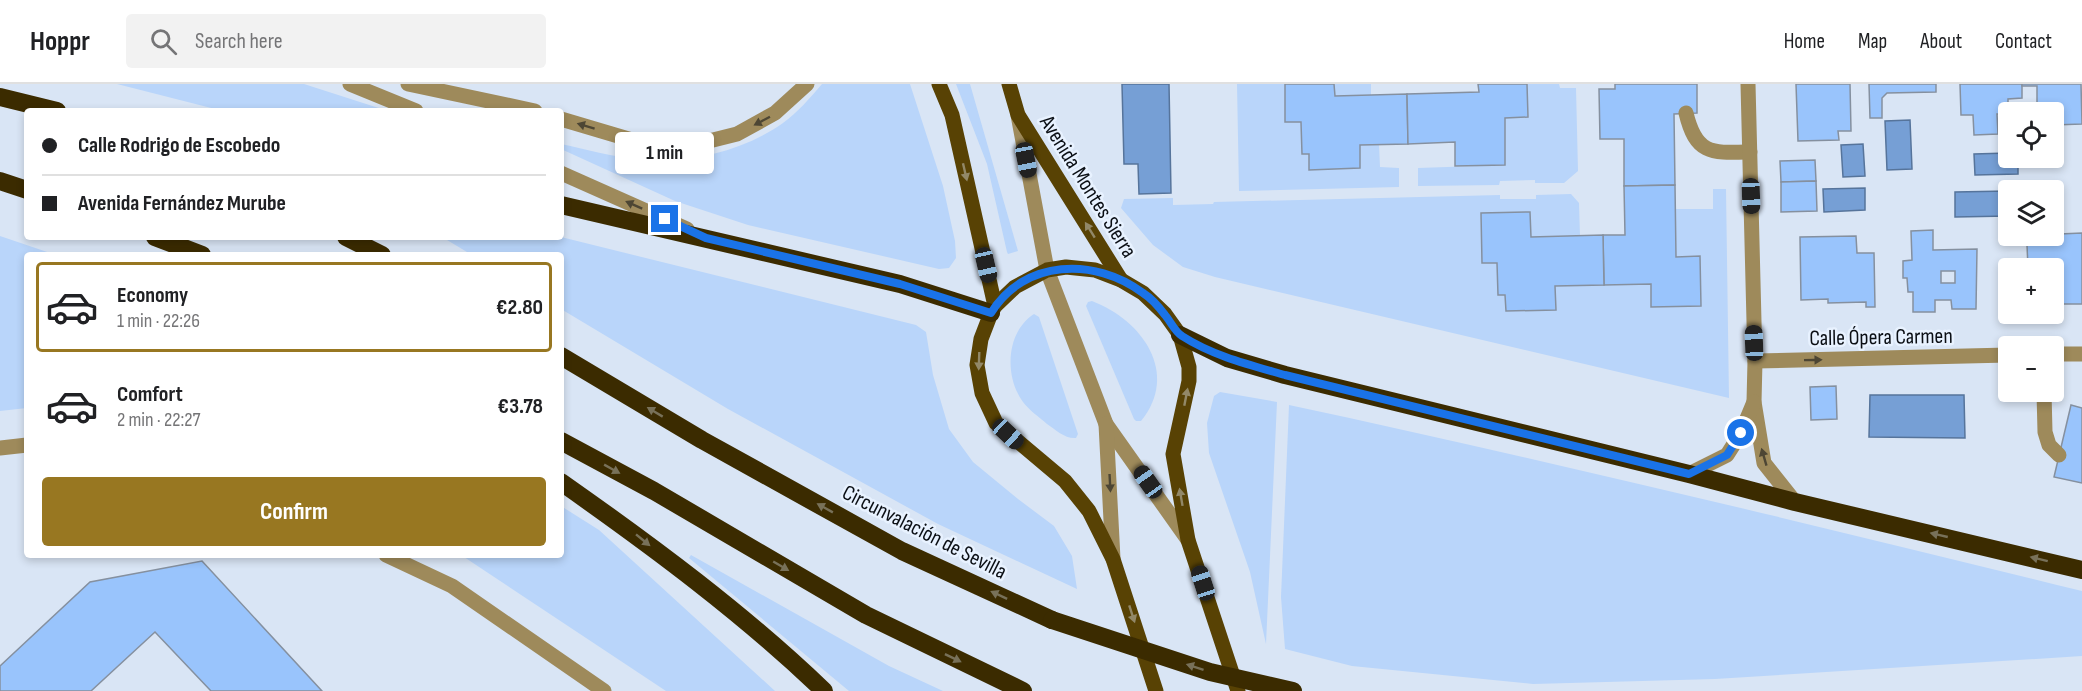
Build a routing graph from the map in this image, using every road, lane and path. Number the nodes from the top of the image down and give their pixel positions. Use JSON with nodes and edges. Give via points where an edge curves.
{"nodes":[{"id":1,"x":350,"y":84,"type":"edge"},
{"id":2,"x":408,"y":84,"type":"edge"},
{"id":3,"x":807,"y":84,"type":"edge"},
{"id":4,"x":939,"y":84,"type":"edge"},
{"id":5,"x":1009,"y":84,"type":"edge"},
{"id":6,"x":1748,"y":84,"type":"edge"},
{"id":7,"x":0,"y":97,"type":"edge"},
{"id":8,"x":45,"y":108,"type":"edge"},
{"id":9,"x":409,"y":108,"type":"edge"},
{"id":10,"x":521,"y":108,"type":"edge"},
{"id":11,"x":1686,"y":113,"type":"dead end"},
{"id":12,"x":1018,"y":116,"type":"junction"},
{"id":13,"x":564,"y":120,"type":"edge"},
{"id":14,"x":1750,"y":152,"type":"junction"},
{"id":15,"x":564,"y":174,"type":"edge"},
{"id":16,"x":0,"y":181,"type":"edge"},
{"id":17,"x":24,"y":189,"type":"edge"},
{"id":18,"x":564,"y":206,"type":"edge"},
{"id":19,"x":706,"y":238,"type":"junction"},
{"id":20,"x":163,"y":240,"type":"edge"},
{"id":21,"x":352,"y":240,"type":"edge"},
{"id":22,"x":194,"y":252,"type":"edge"},
{"id":23,"x":376,"y":252,"type":"edge"},
{"id":24,"x":1047,"y":270,"type":"junction"},
{"id":25,"x":1121,"y":280,"type":"junction"},
{"id":26,"x":993,"y":310,"type":"junction"},
{"id":27,"x":1180,"y":335,"type":"junction"},
{"id":28,"x":2064,"y":354,"type":"edge"},
{"id":29,"x":2082,"y":354,"type":"edge"},
{"id":30,"x":1998,"y":356,"type":"edge"},
{"id":31,"x":564,"y":358,"type":"edge"},
{"id":32,"x":1755,"y":361,"type":"junction"},
{"id":33,"x":1754,"y":402,"type":"junction"},
{"id":34,"x":2044,"y":402,"type":"edge"},
{"id":35,"x":1106,"y":424,"type":"junction"},
{"id":36,"x":564,"y":443,"type":"edge"},
{"id":37,"x":24,"y":445,"type":"edge"},
{"id":38,"x":0,"y":448,"type":"edge"},
{"id":39,"x":2059,"y":455,"type":"dead end"},
{"id":40,"x":1689,"y":474,"type":"junction"},
{"id":41,"x":564,"y":484,"type":"edge"},
{"id":42,"x":1795,"y":502,"type":"junction"},
{"id":43,"x":1188,"y":540,"type":"junction"},
{"id":44,"x":392,"y":558,"type":"edge"},
{"id":45,"x":1113,"y":559,"type":"junction"},
{"id":46,"x":2082,"y":570,"type":"edge"},
{"id":47,"x":604,"y":691,"type":"edge"},
{"id":48,"x":824,"y":691,"type":"edge"},
{"id":49,"x":1023,"y":691,"type":"edge"},
{"id":50,"x":1156,"y":691,"type":"edge"},
{"id":51,"x":1238,"y":691,"type":"edge"},
{"id":52,"x":1293,"y":691,"type":"edge"}],
"edges":[{"from":1,"to":9,"type":"street"},
{"from":2,"to":10,"type":"street"},
{"from":3,"to":13,"type":"street","one_way":true,"via":[[775,113],[737,134],[693,145],[652,146]]},
{"from":4,"to":26,"type":"main road","one_way":true,"via":[[952,115]]},
{"from":5,"to":12,"type":"main road","name":"Avenida Montes Sierra"},
{"from":6,"to":14,"type":"street"},
{"from":7,"to":8,"type":"highway"},
{"from":11,"to":14,"type":"street","via":[[1699,143],[1711,151]]},
{"from":12,"to":24,"type":"street","name":"Avenida Montes Sierra"},
{"from":25,"to":12,"type":"main road","name":"Avenida Montes Sierra","one_way":true},
{"from":14,"to":32,"type":"street"},
{"from":19,"to":15,"type":"street","one_way":true},
{"from":16,"to":17,"type":"highway"},
{"from":18,"to":19,"type":"highway"},
{"from":19,"to":26,"type":"highway"},
{"from":20,"to":22,"type":"highway"},
{"from":21,"to":23,"type":"highway"},
{"from":24,"to":25,"type":"main road","via":[[1095,270]]},
{"from":24,"to":26,"type":"main road","via":[[1015,286]]},
{"from":24,"to":35,"type":"street","name":"Avenida Montes Sierra"},
{"from":25,"to":27,"type":"main road","via":[[1143,293]]},
{"from":26,"to":45,"type":"main road","one_way":true,"via":[[981,339],[977,365],[982,393],[996,423],[1065,482],[1089,511]]},
{"from":27,"to":40,"type":"highway","via":[[1227,358],[1285,375]]},
{"from":43,"to":27,"type":"main road","one_way":true,"via":[[1173,454],[1189,381]]},
{"from":28,"to":29,"type":"street"},
{"from":32,"to":30,"type":"street","name":"Calle Ópera Carmen","one_way":true},
{"from":52,"to":31,"type":"highway","name":"Circunvalación de Sevilla","one_way":true,"bridge":true,"via":[[1210,672],[1052,620],[902,550],[702,440]]},
{"from":32,"to":33,"type":"street"},
{"from":33,"to":40,"type":"street","via":[[1727,455]]},
{"from":42,"to":33,"type":"street","one_way":true,"via":[[1764,463]]},
{"from":34,"to":39,"type":"street","via":[[2045,432],[2049,445]]},
{"from":35,"to":43,"type":"street"},
{"from":35,"to":45,"type":"street","one_way":true},
{"from":36,"to":49,"type":"highway","one_way":true,"via":[[866,615]]},
{"from":37,"to":38,"type":"street"},
{"from":40,"to":42,"type":"highway"},
{"from":41,"to":48,"type":"highway","one_way":true,"via":[[634,533]]},
{"from":46,"to":42,"type":"highway","one_way":true},
{"from":43,"to":51,"type":"main road"},
{"from":44,"to":47,"type":"street","via":[[452,586]]},
{"from":45,"to":50,"type":"main road","one_way":true}]}
